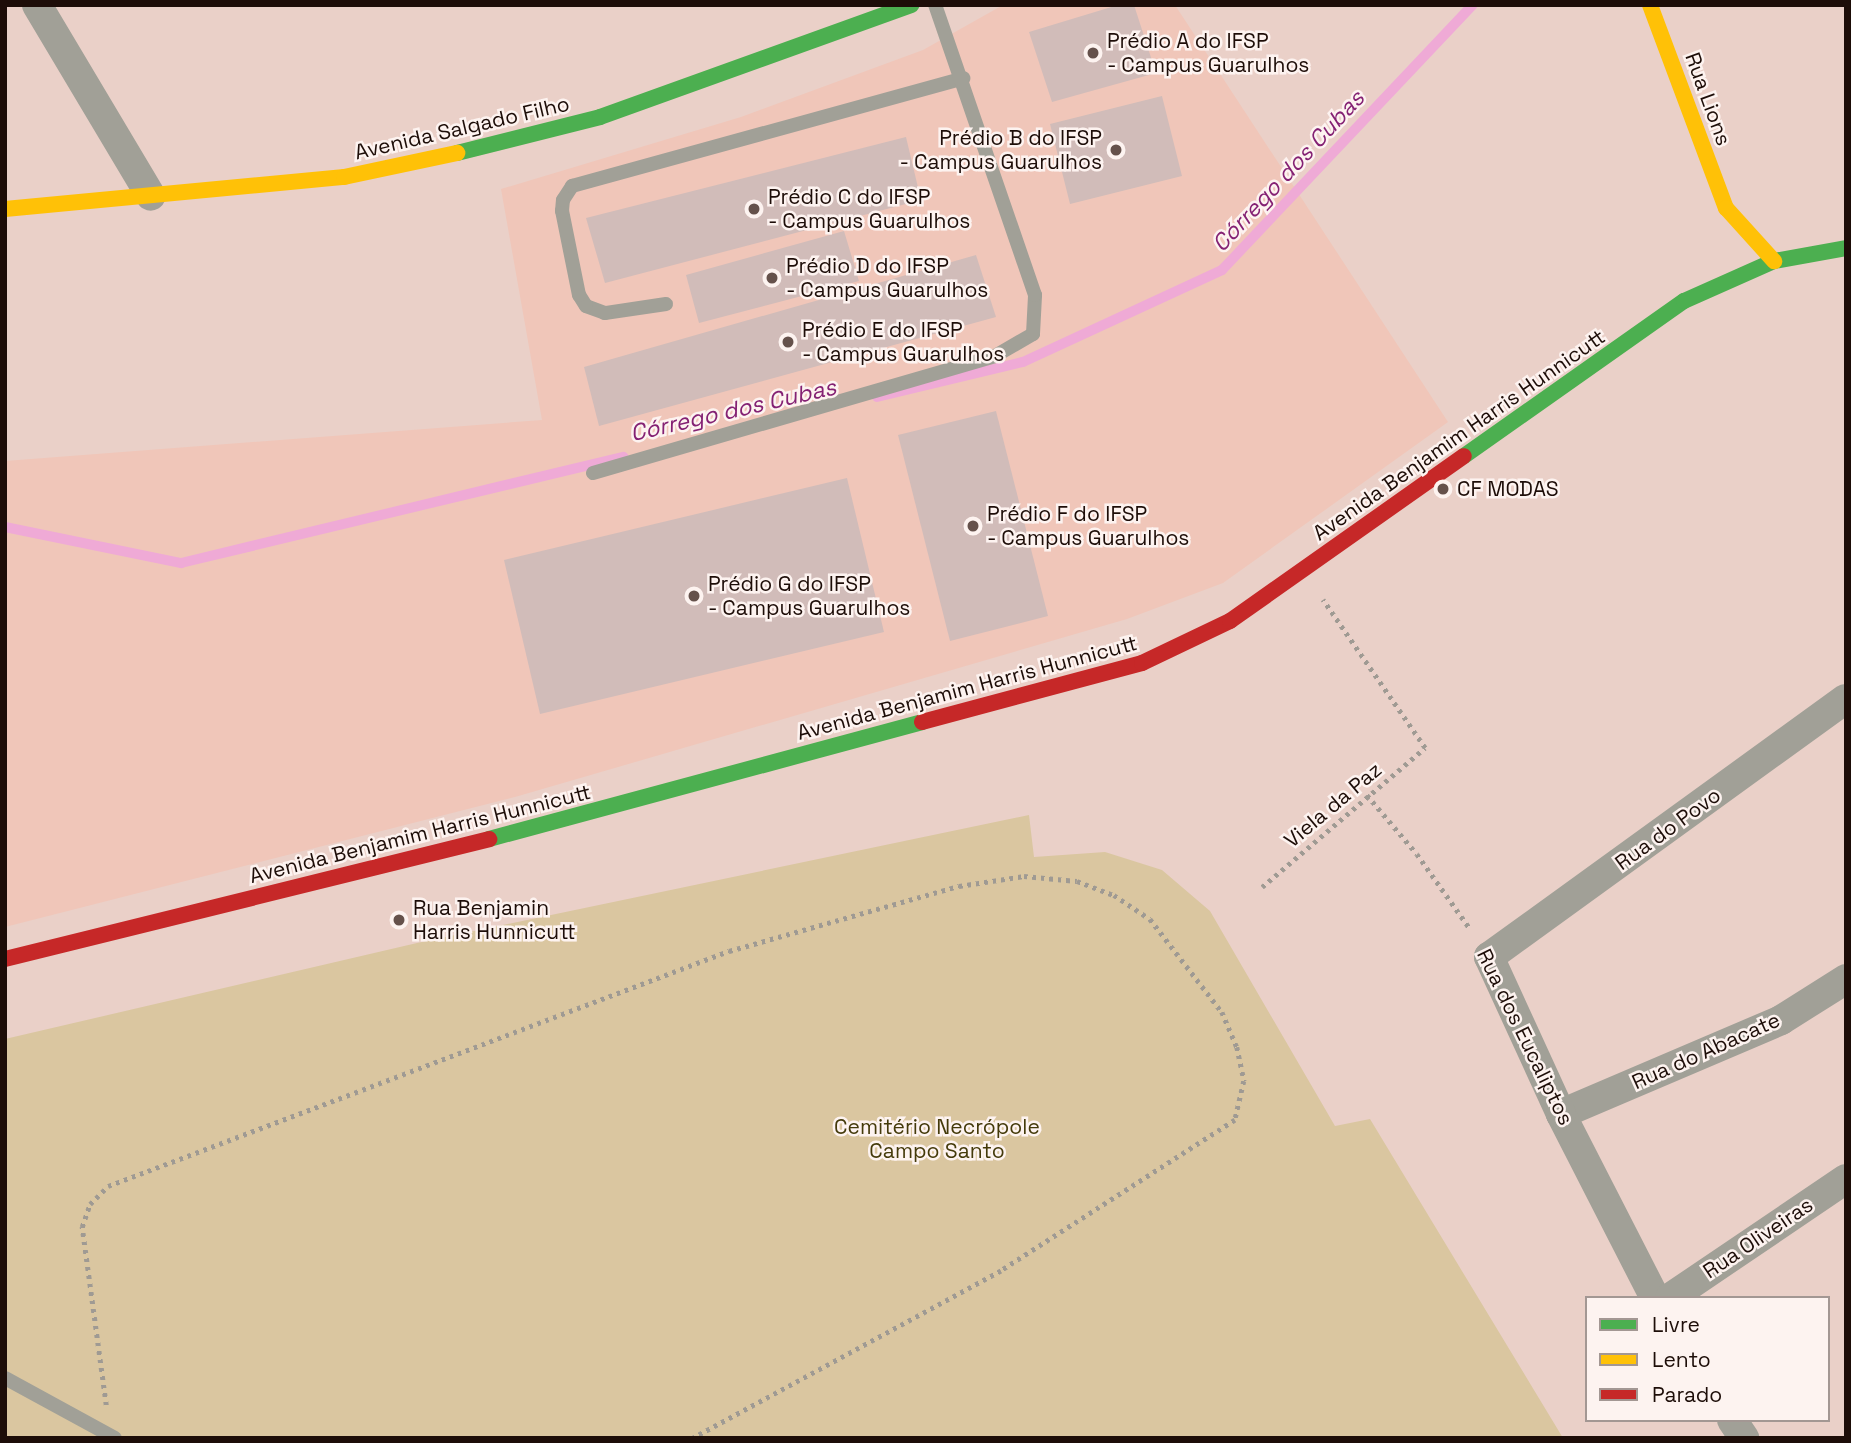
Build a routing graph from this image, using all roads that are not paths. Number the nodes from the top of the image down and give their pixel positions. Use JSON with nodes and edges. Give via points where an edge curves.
{"nodes":[{"id":1,"x":37,"y":5,"type":"edge"},
{"id":2,"x":911,"y":5,"type":"edge"},
{"id":3,"x":935,"y":5,"type":"edge"},
{"id":4,"x":1650,"y":5,"type":"edge"},
{"id":5,"x":963,"y":78,"type":"junction"},
{"id":6,"x":151,"y":195,"type":"junction"},
{"id":7,"x":1726,"y":208,"type":"junction"},
{"id":8,"x":5,"y":209,"type":"edge"},
{"id":9,"x":1726,"y":236,"type":"dead end"},
{"id":10,"x":1846,"y":248,"type":"edge"},
{"id":11,"x":1774,"y":261,"type":"junction"},
{"id":12,"x":1712,"y":271,"type":"dead end"},
{"id":13,"x":1684,"y":301,"type":"junction"},
{"id":14,"x":666,"y":304,"type":"dead end"},
{"id":15,"x":593,"y":473,"type":"dead end"},
{"id":16,"x":1846,"y":699,"type":"edge"},
{"id":17,"x":1489,"y":957,"type":"joint"},
{"id":18,"x":5,"y":959,"type":"edge"},
{"id":19,"x":1846,"y":979,"type":"edge"},
{"id":20,"x":1561,"y":1114,"type":"junction"},
{"id":21,"x":1846,"y":1179,"type":"edge"},
{"id":22,"x":1654,"y":1296,"type":"edge"},
{"id":23,"x":1673,"y":1296,"type":"edge"},
{"id":24,"x":5,"y":1378,"type":"edge"},
{"id":25,"x":1733,"y":1422,"type":"edge"},
{"id":26,"x":112,"y":1435,"type":"edge"},
{"id":27,"x":1744,"y":1438,"type":"edge"}],
"edges":[{"from":1,"to":6,"type":"street"},
{"from":2,"to":6,"type":"main road","name":"Avenida Salgado Filho","via":[[600,117],[517,140],[344,177]]},
{"from":3,"to":5,"type":"lane"},
{"from":4,"to":7,"type":"main road","name":"Rua Lions"},
{"from":5,"to":14,"type":"lane","via":[[572,186],[562,211],[579,295],[586,306],[605,313]]},
{"from":5,"to":15,"type":"lane","via":[[1035,295],[1033,334],[995,356]]},
{"from":6,"to":8,"type":"main road","name":"Avenida Salgado Filho"},
{"from":7,"to":9,"type":"main road","name":"Rua Lions"},
{"from":7,"to":11,"type":"main road","name":"Rua Lions"},
{"from":10,"to":11,"type":"main road","name":"Avenida Benjamim Harris Hunnicutt"},
{"from":11,"to":13,"type":"main road","name":"Avenida Benjamim Harris Hunnicutt"},
{"from":12,"to":13,"type":"main road"},
{"from":13,"to":18,"type":"main road","name":"Avenida Benjamim Harris Hunnicutt","via":[[1230,621],[1142,663],[403,862]]},
{"from":16,"to":17,"type":"street","name":"Rua do Povo"},
{"from":17,"to":20,"type":"street","name":"Rua dos Eucaliptos"},
{"from":19,"to":20,"type":"street","name":"Rua do Abacate","via":[[1780,1020]]},
{"from":20,"to":22,"type":"street","name":"Rua dos Eucaliptos"},
{"from":21,"to":23,"type":"street","name":"Rua Oliveiras"},
{"from":24,"to":26,"type":"lane"},
{"from":25,"to":27,"type":"street"}]}
